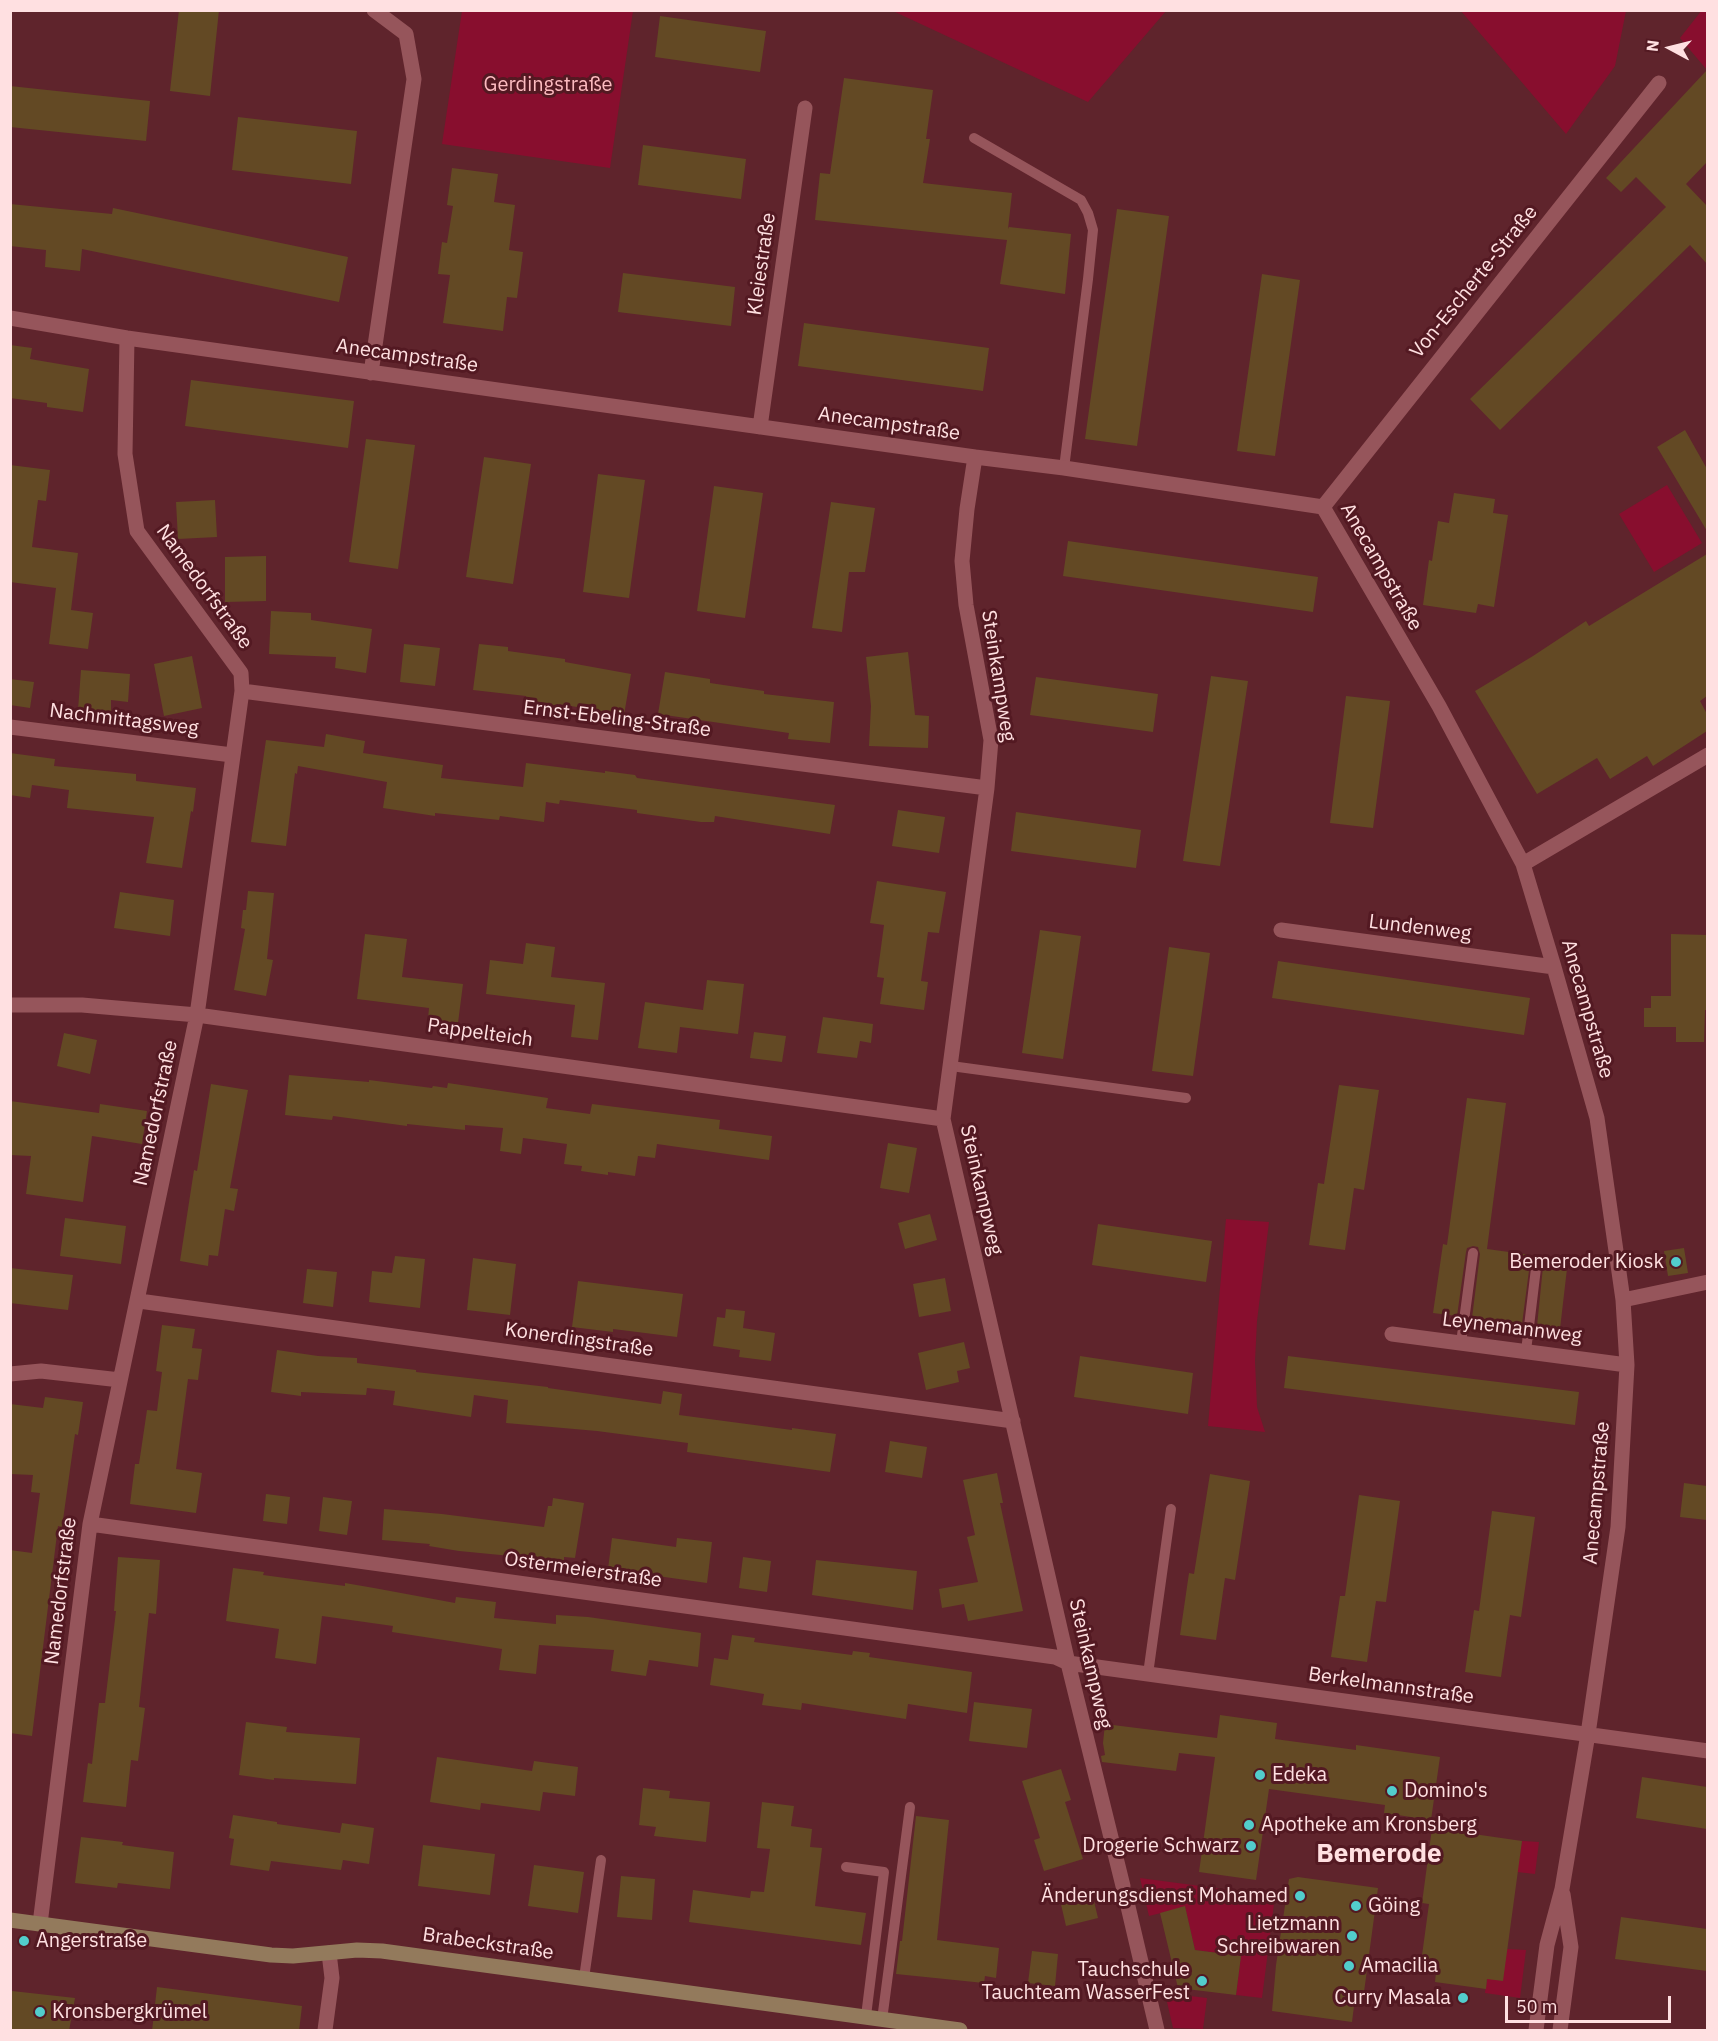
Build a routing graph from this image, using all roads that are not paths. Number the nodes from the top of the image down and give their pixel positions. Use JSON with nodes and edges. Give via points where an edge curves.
{"nodes":[{"id":1,"x":374,"y":10,"type":"edge"},
{"id":2,"x":1659,"y":83,"type":"dead end"},
{"id":3,"x":805,"y":108,"type":"dead end"},
{"id":4,"x":974,"y":138,"type":"dead end"},
{"id":5,"x":10,"y":318,"type":"edge"},
{"id":6,"x":127,"y":338,"type":"junction"},
{"id":7,"x":371,"y":373,"type":"junction"},
{"id":8,"x":760,"y":427,"type":"junction"},
{"id":9,"x":975,"y":457,"type":"junction"},
{"id":10,"x":1064,"y":468,"type":"junction"},
{"id":11,"x":1323,"y":507,"type":"junction"},
{"id":12,"x":242,"y":691,"type":"junction"},
{"id":13,"x":10,"y":727,"type":"edge"},
{"id":14,"x":232,"y":755,"type":"junction"},
{"id":15,"x":1707,"y":755,"type":"edge"},
{"id":16,"x":987,"y":788,"type":"junction"},
{"id":17,"x":1523,"y":864,"type":"junction"},
{"id":18,"x":1281,"y":930,"type":"dead end"},
{"id":19,"x":1554,"y":967,"type":"junction"},
{"id":20,"x":10,"y":1005,"type":"edge"},
{"id":21,"x":197,"y":1015,"type":"junction"},
{"id":22,"x":951,"y":1066,"type":"junction"},
{"id":23,"x":1186,"y":1098,"type":"dead end"},
{"id":24,"x":943,"y":1119,"type":"junction"},
{"id":25,"x":1473,"y":1253,"type":"dead end"},
{"id":26,"x":1537,"y":1260,"type":"dead end"},
{"id":27,"x":1707,"y":1282,"type":"edge"},
{"id":28,"x":1623,"y":1300,"type":"junction"},
{"id":29,"x":139,"y":1301,"type":"junction"},
{"id":30,"x":1392,"y":1334,"type":"dead end"},
{"id":31,"x":1461,"y":1343,"type":"junction"},
{"id":32,"x":1526,"y":1351,"type":"junction"},
{"id":33,"x":1627,"y":1365,"type":"junction"},
{"id":34,"x":10,"y":1374,"type":"edge"},
{"id":35,"x":120,"y":1380,"type":"junction"},
{"id":36,"x":1013,"y":1421,"type":"junction"},
{"id":37,"x":1171,"y":1509,"type":"dead end"},
{"id":38,"x":90,"y":1524,"type":"junction"},
{"id":39,"x":1068,"y":1663,"type":"junction"},
{"id":40,"x":1148,"y":1674,"type":"junction"},
{"id":41,"x":1588,"y":1734,"type":"junction"},
{"id":42,"x":1707,"y":1750,"type":"edge"},
{"id":43,"x":910,"y":1808,"type":"dead end"},
{"id":44,"x":601,"y":1860,"type":"dead end"},
{"id":45,"x":846,"y":1867,"type":"dead end"},
{"id":46,"x":1562,"y":1888,"type":"junction"},
{"id":47,"x":10,"y":1920,"type":"edge"},
{"id":48,"x":40,"y":1924,"type":"junction"},
{"id":49,"x":329,"y":1953,"type":"junction"},
{"id":50,"x":584,"y":1978,"type":"junction"},
{"id":51,"x":866,"y":2016,"type":"junction"},
{"id":52,"x":882,"y":2020,"type":"junction"},
{"id":53,"x":325,"y":2031,"type":"edge"},
{"id":54,"x":960,"y":2031,"type":"edge"},
{"id":55,"x":1157,"y":2031,"type":"edge"},
{"id":56,"x":1536,"y":2031,"type":"edge"},
{"id":57,"x":1560,"y":2031,"type":"edge"}],
"edges":[{"from":1,"to":7,"type":"street","via":[[406,34],[414,79]]},
{"from":2,"to":11,"type":"street","name":"Von-Escherte-Straße"},
{"from":3,"to":8,"type":"street","name":"Kleiestraße"},
{"from":4,"to":10,"type":"lane","via":[[1081,200],[1093,230]]},
{"from":5,"to":6,"type":"street","name":"Anecampstraße"},
{"from":6,"to":7,"type":"street","name":"Anecampstraße"},
{"from":6,"to":12,"type":"street","name":"Namedorfstraße","via":[[124,454],[137,531],[241,673]]},
{"from":7,"to":8,"type":"street","name":"Anecampstraße"},
{"from":8,"to":9,"type":"street","name":"Anecampstraße"},
{"from":9,"to":10,"type":"street","name":"Anecampstraße"},
{"from":9,"to":16,"type":"street","name":"Steinkampweg","via":[[963,561],[966,605],[990,740]]},
{"from":10,"to":11,"type":"street","name":"Anecampstraße"},
{"from":11,"to":17,"type":"street","name":"Anecampstraße","via":[[1438,706]]},
{"from":12,"to":14,"type":"street","name":"Namedorfstraße"},
{"from":12,"to":16,"type":"street","name":"Ernst-Ebeling-Straße"},
{"from":13,"to":14,"type":"street","name":"Nachmittagsweg"},
{"from":14,"to":21,"type":"street","name":"Namedorfstraße"},
{"from":15,"to":17,"type":"street"},
{"from":16,"to":22,"type":"street","name":"Steinkampweg"},
{"from":17,"to":19,"type":"street","name":"Anecampstraße"},
{"from":18,"to":19,"type":"street","name":"Lundenweg"},
{"from":19,"to":28,"type":"street","name":"Anecampstraße","via":[[1597,1118]]},
{"from":20,"to":21,"type":"street","name":"Pappelteich","via":[[81,1005]]},
{"from":21,"to":24,"type":"street","name":"Pappelteich"},
{"from":21,"to":29,"type":"street","name":"Namedorfstraße"},
{"from":22,"to":23,"type":"lane"},
{"from":22,"to":24,"type":"street","name":"Steinkampweg"},
{"from":24,"to":36,"type":"street","name":"Steinkampweg"},
{"from":25,"to":31,"type":"lane"},
{"from":26,"to":32,"type":"lane"},
{"from":27,"to":28,"type":"street"},
{"from":28,"to":33,"type":"street","name":"Anecampstraße"},
{"from":29,"to":35,"type":"street","name":"Namedorfstraße"},
{"from":29,"to":36,"type":"street","name":"Konerdingstraße"},
{"from":30,"to":31,"type":"street","name":"Leynemannweg"},
{"from":31,"to":32,"type":"street","name":"Leynemannweg"},
{"from":32,"to":33,"type":"street","name":"Leynemannweg"},
{"from":33,"to":41,"type":"street","name":"Anecampstraße","via":[[1618,1527]]},
{"from":34,"to":35,"type":"street","via":[[41,1371]]},
{"from":35,"to":38,"type":"street","name":"Namedorfstraße"},
{"from":36,"to":39,"type":"street","name":"Steinkampweg"},
{"from":37,"to":40,"type":"lane"},
{"from":38,"to":39,"type":"street","name":"Ostermeierstraße","via":[[1054,1657]]},
{"from":38,"to":48,"type":"street","name":"Namedorfstraße"},
{"from":39,"to":40,"type":"street","name":"Berkelmannstraße"},
{"from":39,"to":55,"type":"street","name":"Steinkampweg"},
{"from":40,"to":41,"type":"street","name":"Berkelmannstraße"},
{"from":41,"to":42,"type":"street","name":"Berkelmannstraße"},
{"from":41,"to":46,"type":"street","name":"Anecampstraße"},
{"from":43,"to":52,"type":"lane"},
{"from":44,"to":50,"type":"lane"},
{"from":45,"to":51,"type":"lane","via":[[884,1872]]},
{"from":46,"to":56,"type":"street","name":"Anecampstraße","via":[[1546,1945]]},
{"from":46,"to":57,"type":"street","name":"Anecampstraße","via":[[1571,1947]]},
{"from":47,"to":48,"type":"main road","name":"Brabeckstraße"},
{"from":48,"to":49,"type":"main road","name":"Brabeckstraße","via":[[271,1955]]},
{"from":49,"to":50,"type":"main road","name":"Brabeckstraße","via":[[382,1951]]},
{"from":49,"to":53,"type":"street","via":[[332,1978]]},
{"from":50,"to":51,"type":"main road","name":"Brabeckstraße"},
{"from":51,"to":52,"type":"main road","name":"Brabeckstraße"},
{"from":52,"to":54,"type":"main road","name":"Brabeckstraße"}]}
